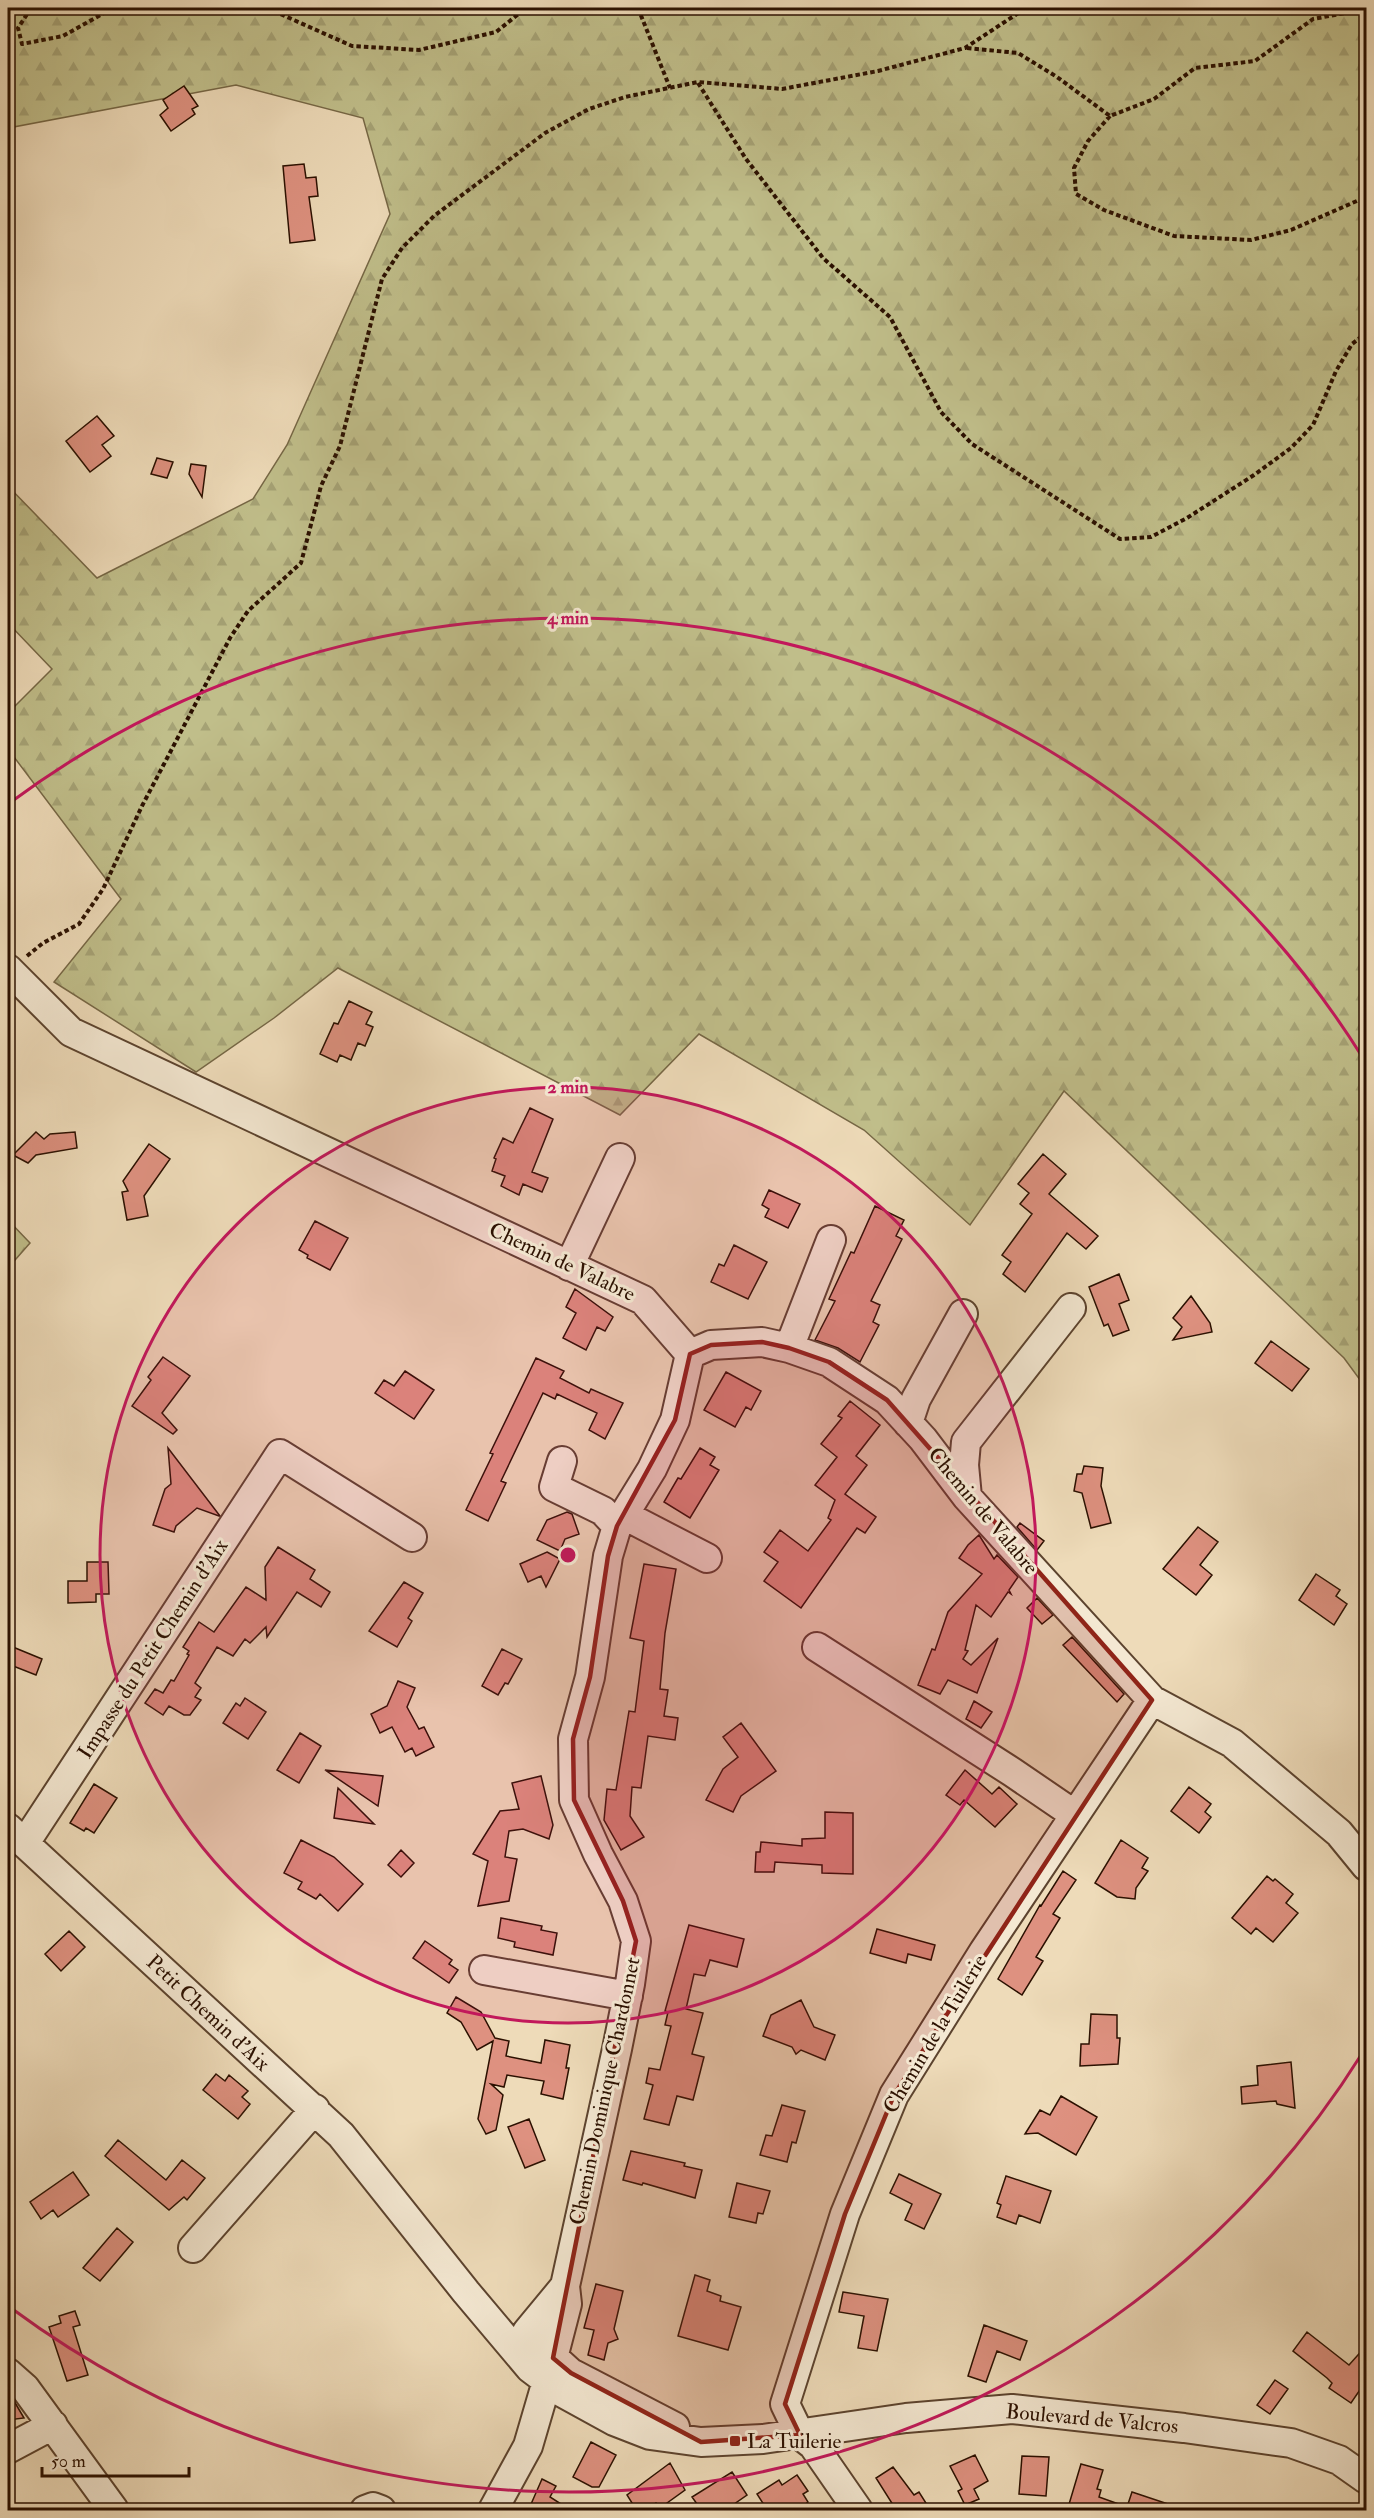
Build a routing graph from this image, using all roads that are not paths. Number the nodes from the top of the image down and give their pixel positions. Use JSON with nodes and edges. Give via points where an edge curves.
{"nodes":[{"id":1,"x":8,"y":970,"type":"edge"},
{"id":2,"x":620,"y":1158,"type":"dead end"},
{"id":3,"x":831,"y":1240,"type":"dead end"},
{"id":4,"x":569,"y":1266,"type":"junction"},
{"id":5,"x":1071,"y":1308,"type":"dead end"},
{"id":6,"x":963,"y":1314,"type":"dead end"},
{"id":7,"x":789,"y":1348,"type":"junction"},
{"id":8,"x":690,"y":1354,"type":"junction"},
{"id":9,"x":908,"y":1423,"type":"junction"},
{"id":10,"x":562,"y":1461,"type":"dead end"},
{"id":11,"x":967,"y":1497,"type":"junction"},
{"id":12,"x":620,"y":1520,"type":"junction"},
{"id":13,"x":412,"y":1538,"type":"dead end"},
{"id":14,"x":707,"y":1558,"type":"dead end"},
{"id":15,"x":818,"y":1647,"type":"dead end"},
{"id":16,"x":1152,"y":1700,"type":"junction"},
{"id":17,"x":1075,"y":1815,"type":"junction"},
{"id":18,"x":16,"y":1835,"type":"edge"},
{"id":19,"x":1366,"y":1866,"type":"edge"},
{"id":20,"x":484,"y":1970,"type":"dead end"},
{"id":21,"x":628,"y":1996,"type":"junction"},
{"id":22,"x":315,"y":2109,"type":"junction"},
{"id":23,"x":399,"y":2206,"type":"junction"},
{"id":24,"x":193,"y":2248,"type":"dead end"},
{"id":25,"x":565,"y":2286,"type":"junction"},
{"id":26,"x":523,"y":2345,"type":"junction"},
{"id":27,"x":8,"y":2373,"type":"edge"},
{"id":28,"x":563,"y":2379,"type":"junction"},
{"id":29,"x":53,"y":2425,"type":"junction"},
{"id":30,"x":800,"y":2435,"type":"junction"},
{"id":31,"x":701,"y":2442,"type":"junction"},
{"id":32,"x":8,"y":2449,"type":"edge"},
{"id":33,"x":1366,"y":2479,"type":"edge"},
{"id":34,"x":114,"y":2511,"type":"edge"},
{"id":35,"x":365,"y":2511,"type":"edge"},
{"id":36,"x":381,"y":2511,"type":"edge"},
{"id":37,"x":493,"y":2511,"type":"edge"},
{"id":38,"x":858,"y":2511,"type":"edge"}],
"edges":[{"from":1,"to":4,"type":"street","name":"Chemin de Valabre","via":[[71,1032]]},
{"from":2,"to":4,"type":"street"},
{"from":3,"to":7,"type":"street"},
{"from":4,"to":8,"type":"street","name":"Chemin de Valabre","via":[[643,1300]]},
{"from":5,"to":11,"type":"street","via":[[966,1442]]},
{"from":6,"to":9,"type":"street","via":[[916,1399]]},
{"from":7,"to":8,"type":"street","name":"Chemin de Valabre","via":[[762,1342],[711,1345]]},
{"from":7,"to":9,"type":"street","name":"Chemin de Valabre","via":[[829,1362],[887,1400]]},
{"from":8,"to":12,"type":"street","name":"Chemin Dominique Chardonnet","via":[[675,1420],[652,1469]]},
{"from":9,"to":11,"type":"street","name":"Chemin de Valabre"},
{"from":10,"to":12,"type":"street","via":[[554,1487]]},
{"from":11,"to":16,"type":"street","name":"Chemin de Valabre"},
{"from":12,"to":14,"type":"street"},
{"from":12,"to":21,"type":"street","name":"Chemin Dominique Chardonnet","via":[[608,1556],[590,1677],[573,1739],[574,1800],[623,1900],[636,1941]]},
{"from":13,"to":18,"type":"street","name":"Impasse du Petit Chemin d'Aix","via":[[280,1454]]},
{"from":15,"to":17,"type":"street"},
{"from":16,"to":17,"type":"street","name":"Chemin de la Tuilerie"},
{"from":16,"to":19,"type":"street","name":"Chemin de Valabre","via":[[1232,1743],[1339,1833]]},
{"from":17,"to":30,"type":"street","name":"Chemin de la Tuilerie","via":[[894,2095],[845,2214],[785,2404]]},
{"from":18,"to":22,"type":"street","name":"Petit Chemin d'Aix"},
{"from":20,"to":21,"type":"street"},
{"from":21,"to":25,"type":"street","name":"Chemin Dominique Chardonnet"},
{"from":22,"to":23,"type":"street","name":"Petit Chemin d'Aix","via":[[341,2134]]},
{"from":22,"to":24,"type":"street"},
{"from":23,"to":26,"type":"street","name":"Petit Chemin d'Aix","via":[[466,2292]]},
{"from":23,"to":26,"type":"street","name":"Petit Chemin d'Aix","via":[[442,2239]]},
{"from":25,"to":26,"type":"street","name":"Chemin Dominique Chardonnet"},
{"from":25,"to":28,"type":"street","name":"Chemin Dominique Chardonnet"},
{"from":26,"to":28,"type":"street","name":"Boulevard de Valcros"},
{"from":27,"to":29,"type":"street","via":[[25,2388]]},
{"from":28,"to":31,"type":"street","name":"Boulevard de Valcros","via":[[637,2419],[664,2422]]},
{"from":28,"to":31,"type":"street","name":"Boulevard de Valcros","via":[[614,2421],[650,2435]]},
{"from":28,"to":37,"type":"street","name":"Chemin Dominique Chardonnet"},
{"from":29,"to":32,"type":"street"},
{"from":29,"to":34,"type":"street"},
{"from":30,"to":31,"type":"street","name":"Boulevard de Valcros"},
{"from":30,"to":33,"type":"street","name":"Boulevard de Valcros","via":[[906,2418],[1012,2409],[1291,2442],[1339,2460]]},
{"from":30,"to":38,"type":"street","name":"Chemin de la Tuilerie","via":[[813,2445]]},
{"from":35,"to":36,"type":"street","via":[[373,2507]]}]}
